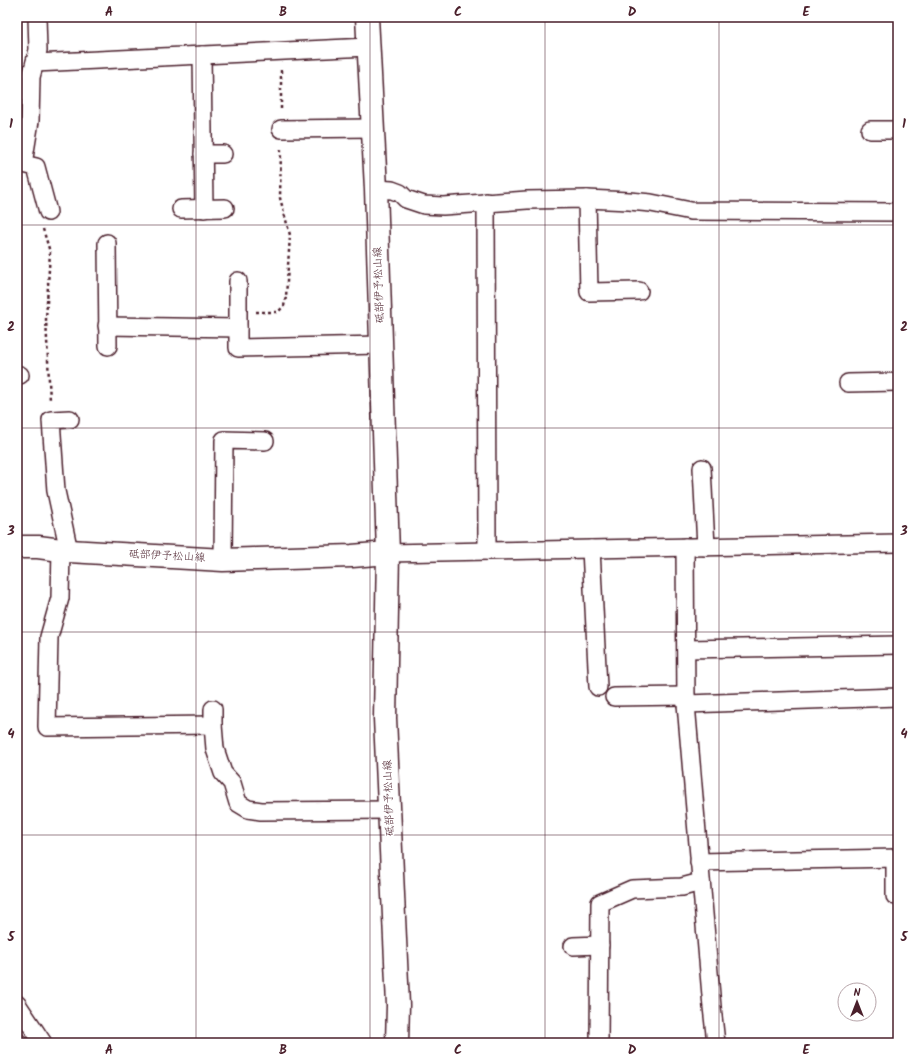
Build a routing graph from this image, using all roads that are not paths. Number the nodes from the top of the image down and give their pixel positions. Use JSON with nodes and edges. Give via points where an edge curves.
{"nodes":[{"id":1,"x":37,"y":17,"type":"edge"},
{"id":2,"x":367,"y":17,"type":"edge"},
{"id":3,"x":368,"y":47,"type":"junction"},
{"id":4,"x":202,"y":55,"type":"junction"},
{"id":5,"x":35,"y":63,"type":"junction"},
{"id":6,"x":373,"y":128,"type":"junction"},
{"id":7,"x":281,"y":129,"type":"road end"},
{"id":8,"x":870,"y":130,"type":"dead end"},
{"id":9,"x":898,"y":130,"type":"edge"},
{"id":10,"x":203,"y":154,"type":"junction"},
{"id":11,"x":223,"y":154,"type":"dead end"},
{"id":12,"x":20,"y":164,"type":"edge"},
{"id":13,"x":376,"y":189,"type":"junction"},
{"id":14,"x":587,"y":199,"type":"junction"},
{"id":15,"x":486,"y":202,"type":"junction"},
{"id":16,"x":225,"y":208,"type":"dead end"},
{"id":17,"x":181,"y":209,"type":"dead end"},
{"id":18,"x":204,"y":209,"type":"junction"},
{"id":19,"x":898,"y":212,"type":"edge"},
{"id":20,"x":45,"y":218,"type":"road end"},
{"id":21,"x":107,"y":243,"type":"dead end"},
{"id":22,"x":238,"y":281,"type":"dead end"},
{"id":23,"x":639,"y":291,"type":"dead end"},
{"id":24,"x":239,"y":320,"type":"junction"},
{"id":25,"x":107,"y":326,"type":"junction"},
{"id":26,"x":381,"y":345,"type":"junction"},
{"id":27,"x":108,"y":346,"type":"dead end"},
{"id":28,"x":898,"y":382,"type":"edge"},
{"id":29,"x":848,"y":383,"type":"dead end"},
{"id":30,"x":70,"y":419,"type":"dead end"},
{"id":31,"x":265,"y":441,"type":"dead end"},
{"id":32,"x":702,"y":468,"type":"dead end"},
{"id":33,"x":898,"y":543,"type":"edge"},
{"id":34,"x":17,"y":547,"type":"edge"},
{"id":35,"x":685,"y":547,"type":"junction"},
{"id":36,"x":706,"y":547,"type":"junction"},
{"id":37,"x":592,"y":549,"type":"junction"},
{"id":38,"x":65,"y":550,"type":"junction"},
{"id":39,"x":488,"y":551,"type":"junction"},
{"id":40,"x":388,"y":553,"type":"junction"},
{"id":41,"x":223,"y":560,"type":"junction"},
{"id":42,"x":898,"y":645,"type":"edge"},
{"id":43,"x":686,"y":649,"type":"junction"},
{"id":44,"x":598,"y":687,"type":"dead end"},
{"id":45,"x":614,"y":697,"type":"dead end"},
{"id":46,"x":898,"y":697,"type":"edge"},
{"id":47,"x":686,"y":700,"type":"junction"},
{"id":48,"x":390,"y":810,"type":"junction"},
{"id":49,"x":896,"y":858,"type":"edge"},
{"id":50,"x":699,"y":862,"type":"junction"},
{"id":51,"x":701,"y":882,"type":"junction"},
{"id":52,"x":895,"y":896,"type":"dead end"},
{"id":53,"x":574,"y":946,"type":"dead end"},
{"id":54,"x":600,"y":946,"type":"junction"},
{"id":55,"x":17,"y":1004,"type":"edge"},
{"id":56,"x":38,"y":1042,"type":"edge"},
{"id":57,"x":397,"y":1043,"type":"edge"},
{"id":58,"x":599,"y":1043,"type":"edge"},
{"id":59,"x":716,"y":1043,"type":"edge"}],
"edges":[{"from":1,"to":5,"type":"street","via":[[38,50]]},
{"from":2,"to":3,"type":"main road","name":"砥部伊予松山線"},
{"from":3,"to":4,"type":"street"},
{"from":3,"to":6,"type":"main road","name":"砥部伊予松山線"},
{"from":4,"to":5,"type":"street"},
{"from":4,"to":10,"type":"street"},
{"from":5,"to":12,"type":"street","via":[[31,77],[30,121]]},
{"from":6,"to":7,"type":"street"},
{"from":6,"to":13,"type":"main road","name":"砥部伊予松山線"},
{"from":8,"to":9,"type":"street"},
{"from":10,"to":11,"type":"street"},
{"from":10,"to":18,"type":"street"},
{"from":12,"to":20,"type":"street","via":[[36,168]]},
{"from":13,"to":15,"type":"street","via":[[392,190],[406,199],[424,205]]},
{"from":13,"to":26,"type":"main road","name":"砥部伊予松山線"},
{"from":14,"to":15,"type":"street"},
{"from":14,"to":19,"type":"street","via":[[651,203],[691,211]]},
{"from":14,"to":23,"type":"street","via":[[589,292]]},
{"from":15,"to":39,"type":"street"},
{"from":16,"to":18,"type":"street"},
{"from":17,"to":18,"type":"street"},
{"from":21,"to":25,"type":"street"},
{"from":22,"to":24,"type":"street"},
{"from":24,"to":25,"type":"street"},
{"from":24,"to":26,"type":"street","via":[[238,348]]},
{"from":25,"to":27,"type":"street"},
{"from":26,"to":40,"type":"main road","name":"砥部伊予松山線"},
{"from":28,"to":29,"type":"street"},
{"from":30,"to":38,"type":"street","via":[[51,420],[56,491]]},
{"from":31,"to":41,"type":"street","via":[[224,440]]},
{"from":32,"to":36,"type":"street"},
{"from":33,"to":36,"type":"street"},
{"from":34,"to":38,"type":"main road","name":"砥部伊予松山線"},
{"from":35,"to":36,"type":"street"},
{"from":35,"to":37,"type":"street"},
{"from":35,"to":43,"type":"street"},
{"from":37,"to":39,"type":"street"},
{"from":37,"to":44,"type":"street"},
{"from":38,"to":41,"type":"main road","name":"砥部伊予松山線"},
{"from":38,"to":48,"type":"street","via":[[60,598],[49,637],[47,727],[213,717],[215,749],[223,773],[232,783],[238,803],[248,809]]},
{"from":39,"to":40,"type":"street"},
{"from":40,"to":41,"type":"main road","name":"砥部伊予松山線"},
{"from":40,"to":48,"type":"main road","name":"砥部伊予松山線","via":[[386,718]]},
{"from":42,"to":43,"type":"street"},
{"from":43,"to":47,"type":"street"},
{"from":45,"to":47,"type":"street"},
{"from":46,"to":47,"type":"street"},
{"from":47,"to":50,"type":"street"},
{"from":48,"to":57,"type":"main road","name":"砥部伊予松山線","via":[[398,1005]]},
{"from":49,"to":50,"type":"street"},
{"from":49,"to":52,"type":"street"},
{"from":50,"to":51,"type":"street"},
{"from":51,"to":54,"type":"street","via":[[682,887],[632,889],[600,903]]},
{"from":51,"to":59,"type":"street"},
{"from":53,"to":54,"type":"street"},
{"from":54,"to":58,"type":"street"},
{"from":55,"to":56,"type":"street"}]}
